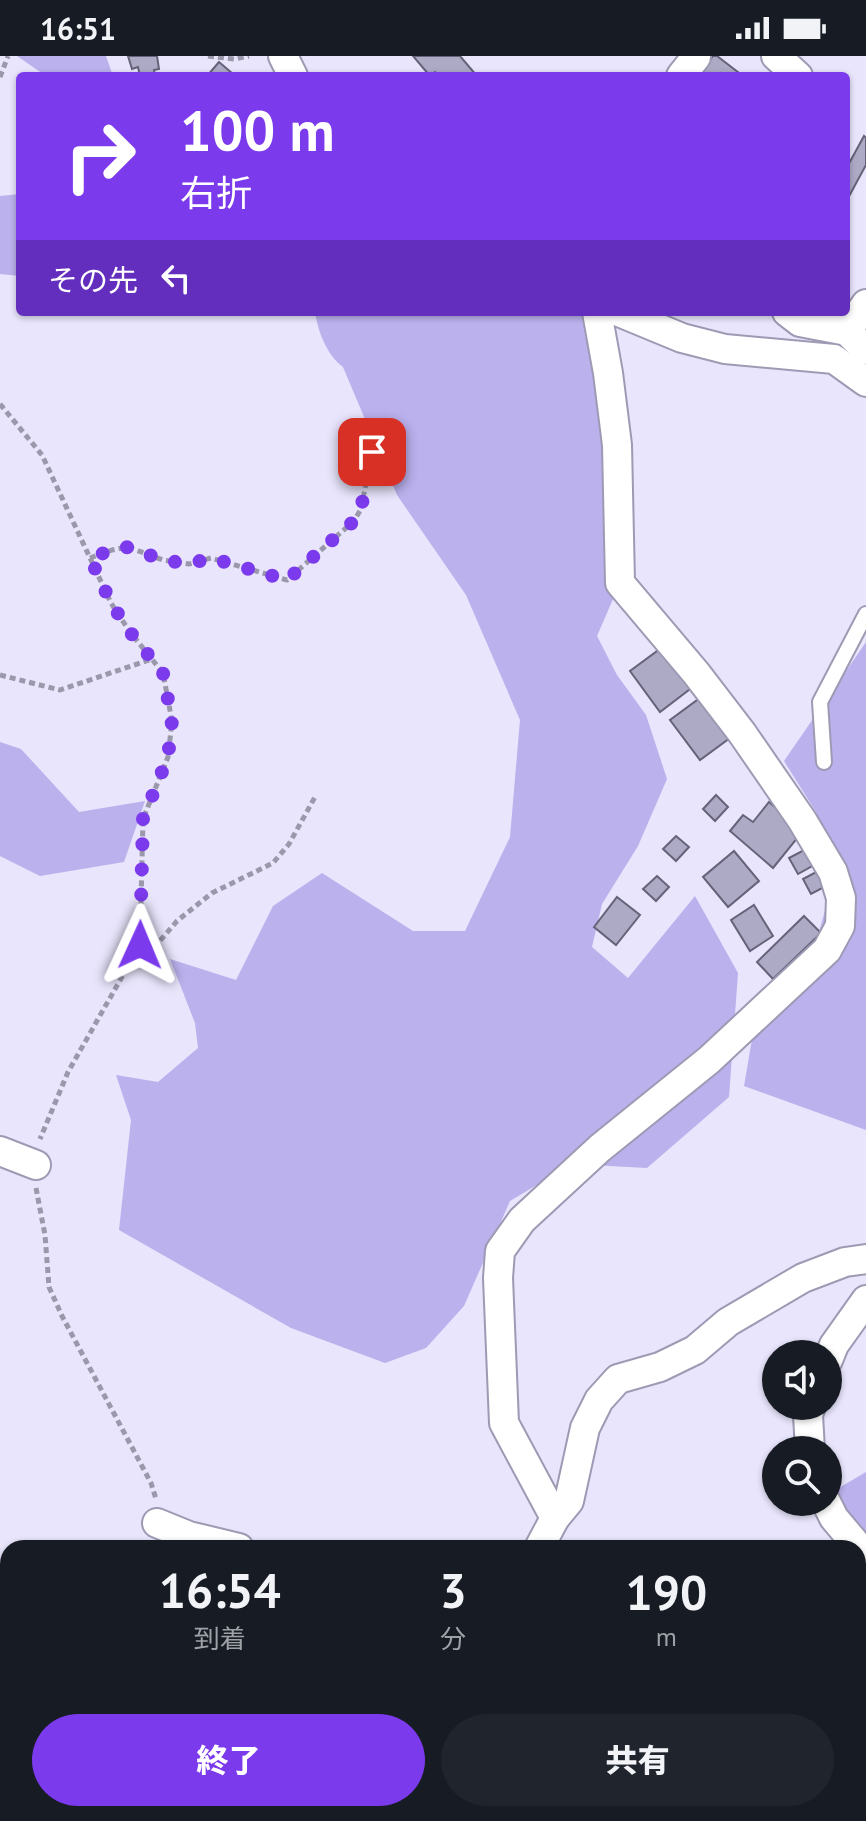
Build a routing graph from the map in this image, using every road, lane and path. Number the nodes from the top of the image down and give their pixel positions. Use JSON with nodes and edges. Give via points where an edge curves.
{"nodes":[{"id":1,"x":8,"y":56,"type":"edge"},
{"id":2,"x":208,"y":56,"type":"edge"},
{"id":3,"x":249,"y":56,"type":"edge"},
{"id":4,"x":776,"y":56,"type":"edge"},
{"id":5,"x":794,"y":72,"type":"edge"},
{"id":6,"x":0,"y":77,"type":"edge"},
{"id":7,"x":866,"y":304,"type":"edge"},
{"id":8,"x":598,"y":316,"type":"edge"},
{"id":9,"x":629,"y":316,"type":"edge"},
{"id":10,"x":792,"y":316,"type":"edge"},
{"id":11,"x":856,"y":341,"type":"edge"},
{"id":12,"x":866,"y":382,"type":"edge"},
{"id":13,"x":0,"y":404,"type":"edge"},
{"id":14,"x":372,"y":452,"type":"dead end"},
{"id":15,"x":90,"y":558,"type":"junction"},
{"id":16,"x":866,"y":614,"type":"edge"},
{"id":17,"x":152,"y":659,"type":"junction"},
{"id":18,"x":0,"y":675,"type":"edge"},
{"id":19,"x":824,"y":762,"type":"dead end"},
{"id":20,"x":315,"y":797,"type":"dead end"},
{"id":21,"x":133,"y":960,"type":"junction"},
{"id":22,"x":0,"y":1151,"type":"edge"},
{"id":23,"x":36,"y":1165,"type":"junction"},
{"id":24,"x":866,"y":1259,"type":"edge"},
{"id":25,"x":866,"y":1300,"type":"edge"},
{"id":26,"x":838,"y":1340,"type":"edge"},
{"id":27,"x":833,"y":1516,"type":"edge"},
{"id":28,"x":555,"y":1518,"type":"junction"},
{"id":29,"x":157,"y":1523,"type":"joint"},
{"id":30,"x":206,"y":1540,"type":"edge"},
{"id":31,"x":543,"y":1540,"type":"edge"},
{"id":32,"x":853,"y":1540,"type":"edge"}],
"edges":[{"from":1,"to":6,"type":"path"},
{"from":2,"to":3,"type":"path"},
{"from":4,"to":5,"type":"street"},
{"from":7,"to":11,"type":"street"},
{"from":8,"to":28,"type":"street","via":[[617,445],[620,583],[733,721],[802,820],[833,872],[841,898],[840,926],[827,950],[709,1060],[600,1148],[522,1220],[500,1251],[504,1423]]},
{"from":9,"to":12,"type":"street","via":[[725,349],[834,359]]},
{"from":10,"to":11,"type":"street"},
{"from":13,"to":15,"type":"path","via":[[42,455]]},
{"from":14,"to":15,"type":"path","via":[[354,521],[287,580],[211,558],[189,564],[128,547]]},
{"from":15,"to":17,"type":"path","via":[[111,603]]},
{"from":16,"to":19,"type":"lane","via":[[820,702]]},
{"from":17,"to":18,"type":"path","via":[[60,690]]},
{"from":17,"to":21,"type":"path","via":[[163,673],[172,721],[168,757],[143,819],[140,945]]},
{"from":20,"to":21,"type":"path","via":[[273,863],[212,893]]},
{"from":21,"to":23,"type":"path","via":[[68,1072],[41,1135]]},
{"from":22,"to":23,"type":"street"},
{"from":23,"to":29,"type":"path","via":[[49,1287],[151,1483]]},
{"from":24,"to":28,"type":"street","via":[[803,1278],[728,1322],[695,1350],[618,1379],[599,1400],[585,1428],[569,1501]]},
{"from":25,"to":26,"type":"street"},
{"from":27,"to":32,"type":"street"},
{"from":28,"to":31,"type":"street"},
{"from":29,"to":30,"type":"street"}]}
